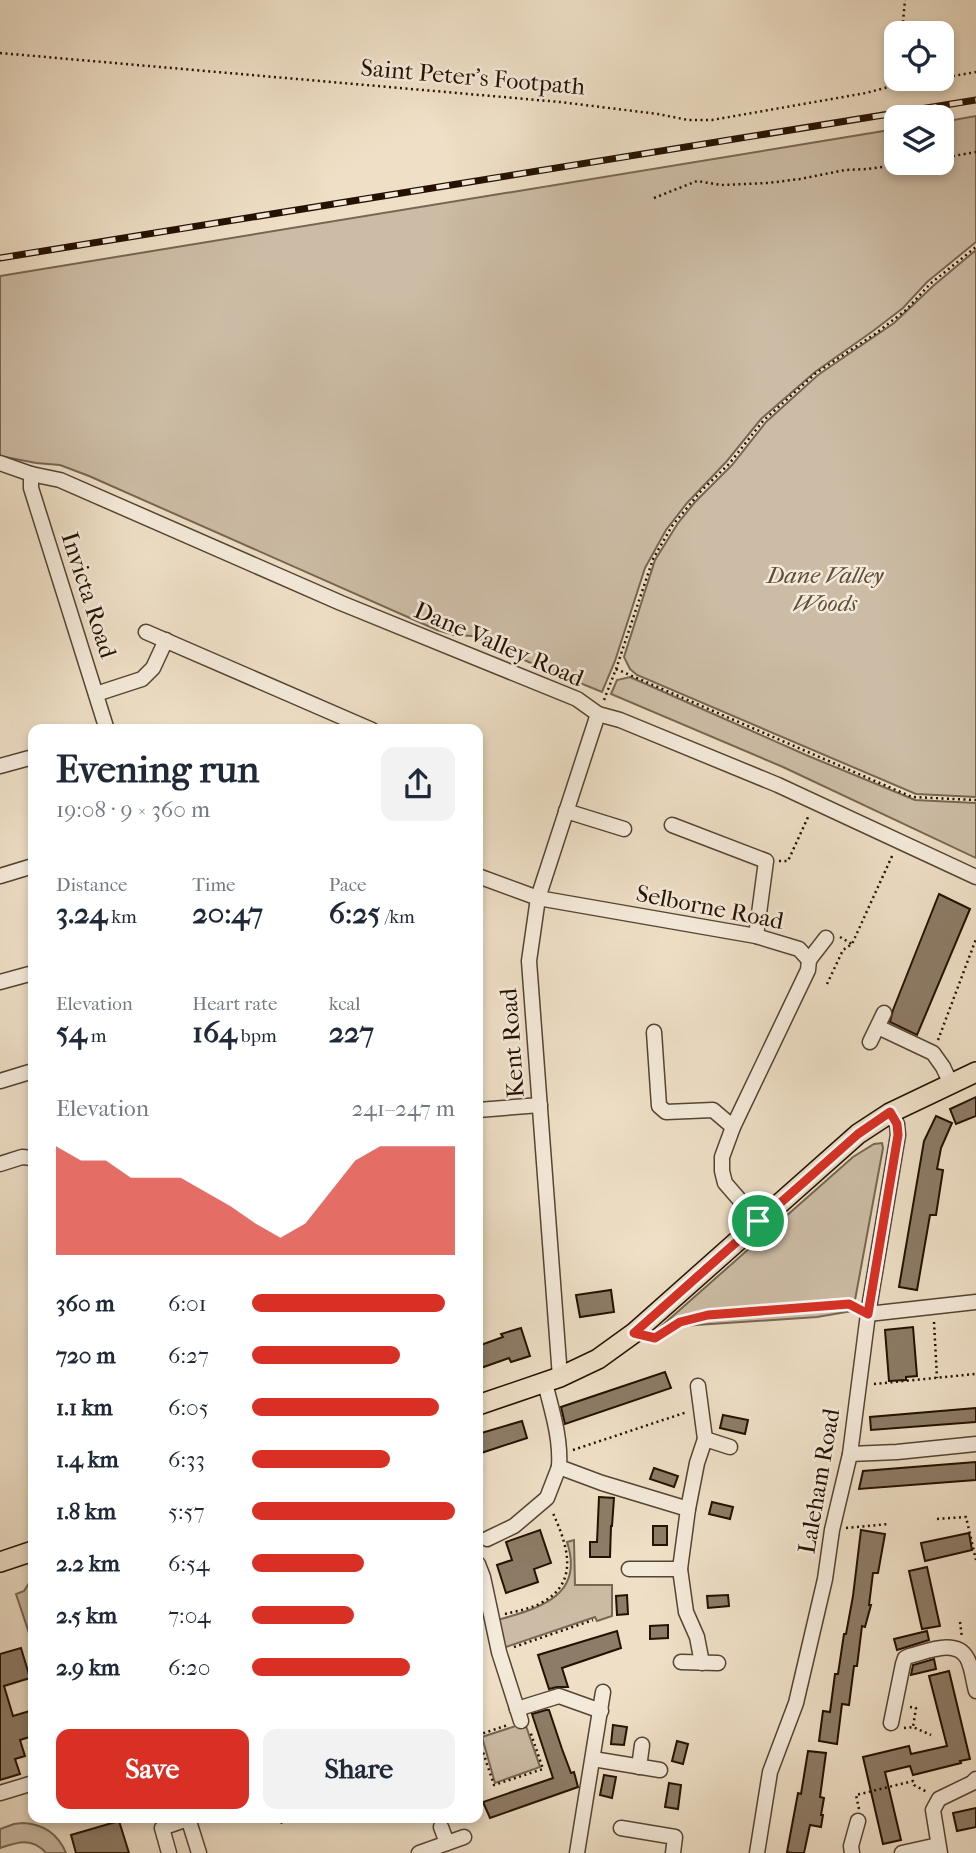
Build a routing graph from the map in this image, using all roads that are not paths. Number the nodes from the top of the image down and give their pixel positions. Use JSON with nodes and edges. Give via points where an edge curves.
{"nodes":[{"id":1,"x":0,"y":463,"type":"edge"},
{"id":2,"x":31,"y":474,"type":"junction"},
{"id":3,"x":146,"y":632,"type":"dead end"},
{"id":4,"x":166,"y":640,"type":"junction"},
{"id":5,"x":96,"y":694,"type":"junction"},
{"id":6,"x":598,"y":714,"type":"junction"},
{"id":7,"x":105,"y":724,"type":"edge"},
{"id":8,"x":358,"y":724,"type":"edge"},
{"id":9,"x":28,"y":758,"type":"edge"},
{"id":10,"x":0,"y":766,"type":"edge"},
{"id":11,"x":566,"y":811,"type":"junction"},
{"id":12,"x":672,"y":825,"type":"dead end"},
{"id":13,"x":624,"y":829,"type":"dead end"},
{"id":14,"x":28,"y":868,"type":"edge"},
{"id":15,"x":0,"y":876,"type":"edge"},
{"id":16,"x":976,"y":877,"type":"edge"},
{"id":17,"x":483,"y":878,"type":"edge"},
{"id":18,"x":538,"y":898,"type":"junction"},
{"id":19,"x":756,"y":936,"type":"junction"},
{"id":20,"x":826,"y":938,"type":"dead end"},
{"id":21,"x":809,"y":960,"type":"junction"},
{"id":22,"x":28,"y":974,"type":"edge"},
{"id":23,"x":0,"y":982,"type":"edge"},
{"id":24,"x":884,"y":1013,"type":"dead end"},
{"id":25,"x":878,"y":1027,"type":"junction"},
{"id":26,"x":654,"y":1032,"type":"dead end"},
{"id":27,"x":870,"y":1042,"type":"dead end"},
{"id":28,"x":976,"y":1072,"type":"edge"},
{"id":29,"x":28,"y":1073,"type":"edge"},
{"id":30,"x":0,"y":1081,"type":"edge"},
{"id":31,"x":951,"y":1084,"type":"junction"},
{"id":32,"x":540,"y":1105,"type":"junction"},
{"id":33,"x":483,"y":1110,"type":"edge"},
{"id":34,"x":890,"y":1112,"type":"junction"},
{"id":35,"x":733,"y":1126,"type":"junction"},
{"id":36,"x":28,"y":1158,"type":"edge"},
{"id":37,"x":0,"y":1164,"type":"edge"},
{"id":38,"x":758,"y":1221,"type":"junction"},
{"id":39,"x":976,"y":1302,"type":"edge"},
{"id":40,"x":868,"y":1314,"type":"junction"},
{"id":41,"x":553,"y":1380,"type":"junction"},
{"id":42,"x":698,"y":1386,"type":"dead end"},
{"id":43,"x":483,"y":1403,"type":"edge"},
{"id":44,"x":705,"y":1439,"type":"junction"},
{"id":45,"x":976,"y":1444,"type":"edge"},
{"id":46,"x":730,"y":1447,"type":"dead end"},
{"id":47,"x":850,"y":1454,"type":"junction"},
{"id":48,"x":560,"y":1461,"type":"junction"},
{"id":49,"x":688,"y":1509,"type":"junction"},
{"id":50,"x":487,"y":1539,"type":"dead end"},
{"id":51,"x":28,"y":1553,"type":"edge"},
{"id":52,"x":0,"y":1562,"type":"edge"},
{"id":53,"x":629,"y":1569,"type":"dead end"},
{"id":54,"x":680,"y":1569,"type":"junction"},
{"id":55,"x":483,"y":1577,"type":"edge"},
{"id":56,"x":681,"y":1662,"type":"dead end"},
{"id":57,"x":702,"y":1663,"type":"junction"},
{"id":58,"x":718,"y":1663,"type":"dead end"},
{"id":59,"x":974,"y":1672,"type":"edge"},
{"id":60,"x":976,"y":1691,"type":"edge"},
{"id":61,"x":603,"y":1692,"type":"dead end"},
{"id":62,"x":601,"y":1711,"type":"junction"},
{"id":63,"x":891,"y":1723,"type":"road end"},
{"id":64,"x":642,"y":1745,"type":"dead end"},
{"id":65,"x":593,"y":1759,"type":"junction"},
{"id":66,"x":639,"y":1767,"type":"junction"},
{"id":67,"x":660,"y":1770,"type":"dead end"},
{"id":68,"x":976,"y":1780,"type":"edge"},
{"id":69,"x":28,"y":1785,"type":"edge"},
{"id":70,"x":0,"y":1793,"type":"edge"},
{"id":71,"x":858,"y":1821,"type":"road end"},
{"id":72,"x":176,"y":1823,"type":"edge"},
{"id":73,"x":189,"y":1823,"type":"edge"},
{"id":74,"x":441,"y":1827,"type":"dead end"},
{"id":75,"x":621,"y":1827,"type":"dead end"},
{"id":76,"x":464,"y":1837,"type":"dead end"},
{"id":77,"x":447,"y":1843,"type":"junction"},
{"id":78,"x":939,"y":1849,"type":"edge"},
{"id":79,"x":169,"y":1853,"type":"edge"},
{"id":80,"x":199,"y":1853,"type":"edge"},
{"id":81,"x":419,"y":1853,"type":"edge"},
{"id":82,"x":578,"y":1853,"type":"edge"},
{"id":83,"x":673,"y":1853,"type":"edge"},
{"id":84,"x":757,"y":1853,"type":"edge"},
{"id":85,"x":852,"y":1853,"type":"edge"},
{"id":86,"x":902,"y":1853,"type":"edge"}],
"edges":[{"from":1,"to":2,"type":"street","name":"Dane Valley Road"},
{"from":2,"to":5,"type":"street","name":"Invicta Road","via":[[31,488]]},
{"from":2,"to":6,"type":"street","name":"Dane Valley Road","via":[[60,480],[341,603],[577,699]]},
{"from":3,"to":4,"type":"street"},
{"from":4,"to":5,"type":"street","via":[[153,668],[142,679]]},
{"from":4,"to":8,"type":"street"},
{"from":5,"to":7,"type":"street","name":"Invicta Road"},
{"from":6,"to":11,"type":"street","name":"Kent Road"},
{"from":6,"to":16,"type":"street","name":"Dane Valley Road","via":[[778,785]]},
{"from":9,"to":10,"type":"street"},
{"from":11,"to":13,"type":"street"},
{"from":11,"to":18,"type":"street","name":"Kent Road"},
{"from":12,"to":19,"type":"street","via":[[766,861]]},
{"from":14,"to":15,"type":"street"},
{"from":17,"to":18,"type":"street","name":"Selborne Road"},
{"from":18,"to":19,"type":"street","name":"Selborne Road"},
{"from":18,"to":32,"type":"street","name":"Kent Road","via":[[529,961]]},
{"from":19,"to":21,"type":"street","name":"Selborne Road","via":[[799,949]]},
{"from":20,"to":21,"type":"street"},
{"from":21,"to":35,"type":"street"},
{"from":22,"to":23,"type":"street"},
{"from":24,"to":25,"type":"street"},
{"from":25,"to":27,"type":"street"},
{"from":25,"to":31,"type":"street","via":[[933,1053]]},
{"from":26,"to":35,"type":"street","via":[[659,1106],[666,1112],[713,1110]]},
{"from":28,"to":31,"type":"main road"},
{"from":29,"to":30,"type":"street"},
{"from":31,"to":34,"type":"main road"},
{"from":32,"to":33,"type":"street"},
{"from":32,"to":41,"type":"street","name":"Kent Road"},
{"from":34,"to":38,"type":"main road"},
{"from":34,"to":40,"type":"street","name":"Laleham Road","via":[[898,1135]]},
{"from":35,"to":38,"type":"street","via":[[722,1157],[725,1183]]},
{"from":36,"to":37,"type":"street"},
{"from":38,"to":41,"type":"main road","via":[[634,1333],[598,1359]]},
{"from":39,"to":40,"type":"street"},
{"from":40,"to":47,"type":"street","name":"Laleham Road"},
{"from":41,"to":43,"type":"main road"},
{"from":41,"to":48,"type":"street","name":"Kent Road"},
{"from":42,"to":44,"type":"street"},
{"from":44,"to":46,"type":"street"},
{"from":44,"to":49,"type":"street"},
{"from":45,"to":47,"type":"street"},
{"from":47,"to":84,"type":"street","name":"Laleham Road","via":[[796,1703],[770,1772]]},
{"from":48,"to":49,"type":"street","via":[[601,1483]]},
{"from":48,"to":50,"type":"street","via":[[547,1498],[514,1526]]},
{"from":49,"to":54,"type":"street"},
{"from":51,"to":52,"type":"main road"},
{"from":53,"to":54,"type":"street"},
{"from":54,"to":57,"type":"street","via":[[686,1612]]},
{"from":55,"to":62,"type":"street","via":[[499,1651],[521,1717],[559,1696]]},
{"from":56,"to":57,"type":"street"},
{"from":57,"to":58,"type":"street"},
{"from":59,"to":60,"type":"street"},
{"from":59,"to":63,"type":"street","via":[[956,1648],[905,1658]]},
{"from":61,"to":62,"type":"street"},
{"from":62,"to":65,"type":"street"},
{"from":64,"to":66,"type":"street"},
{"from":65,"to":66,"type":"street"},
{"from":65,"to":82,"type":"street"},
{"from":66,"to":67,"type":"street"},
{"from":68,"to":78,"type":"street","via":[[939,1799],[933,1810]]},
{"from":69,"to":70,"type":"street"},
{"from":71,"to":85,"type":"street"},
{"from":72,"to":79,"type":"street","via":[[162,1828]]},
{"from":73,"to":80,"type":"street"},
{"from":74,"to":77,"type":"street"},
{"from":75,"to":83,"type":"street","via":[[675,1837]]},
{"from":76,"to":77,"type":"street"},
{"from":77,"to":81,"type":"street"},
{"from":78,"to":86,"type":"street"}]}
